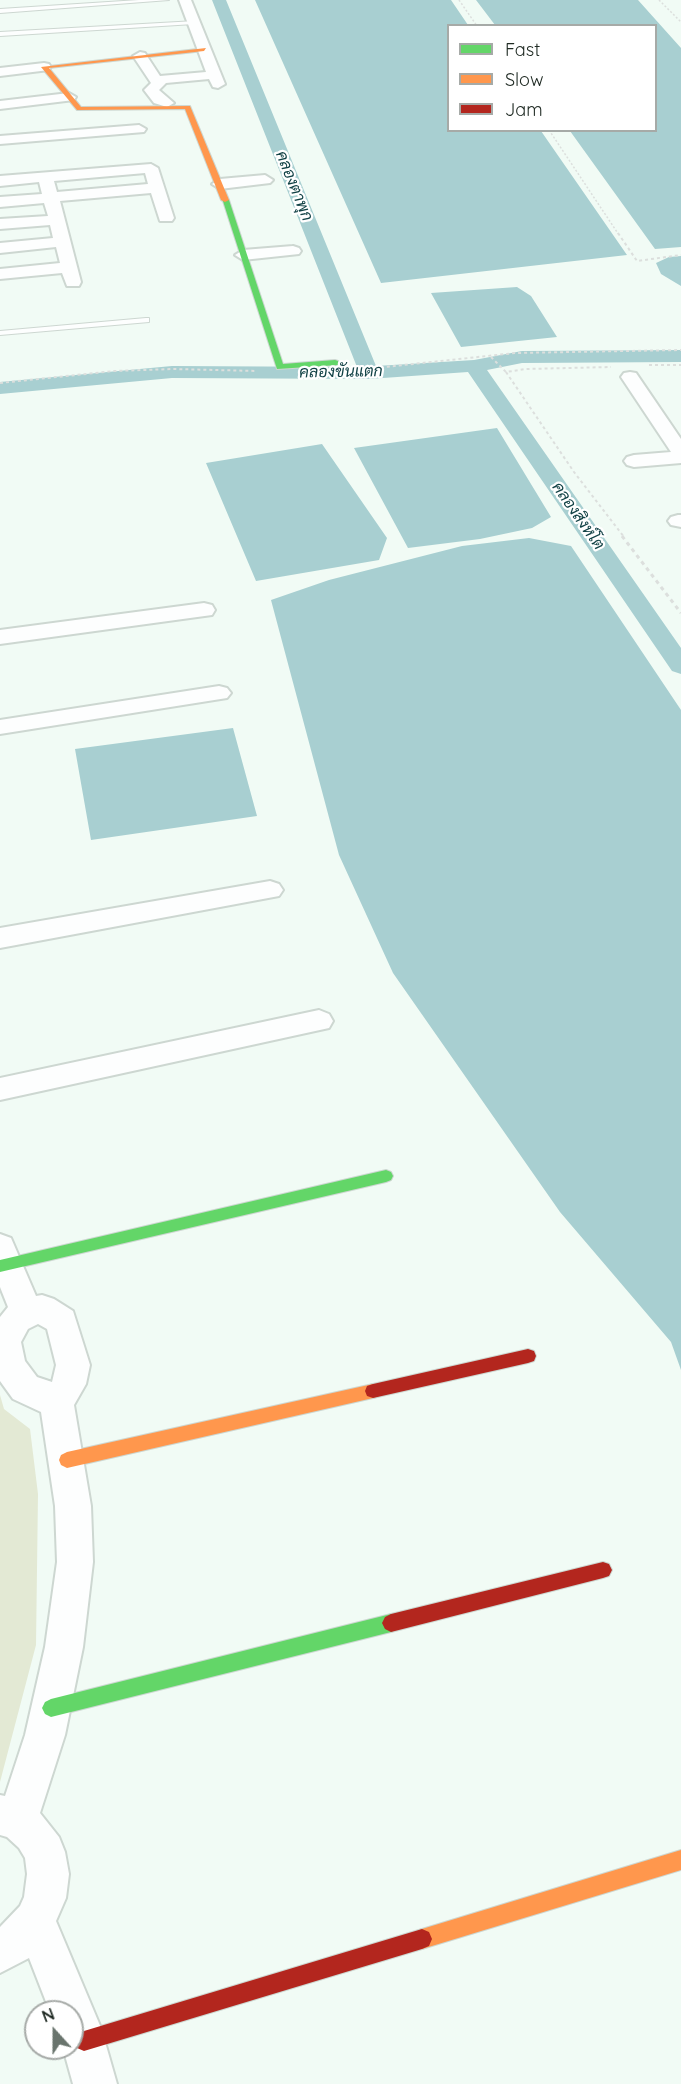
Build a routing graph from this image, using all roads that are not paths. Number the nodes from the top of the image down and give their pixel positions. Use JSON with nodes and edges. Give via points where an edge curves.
{"nodes":[{"id":1,"x":166,"y":0,"type":"edge"},
{"id":2,"x":185,"y":0,"type":"edge"},
{"id":3,"x":0,"y":11,"type":"edge"},
{"id":4,"x":194,"y":22,"type":"junction"},
{"id":5,"x":0,"y":34,"type":"edge"},
{"id":6,"x":204,"y":49,"type":"junction"},
{"id":7,"x":140,"y":56,"type":"junction"},
{"id":8,"x":44,"y":68,"type":"junction"},
{"id":9,"x":0,"y":72,"type":"edge"},
{"id":10,"x":163,"y":79,"type":"junction"},
{"id":11,"x":69,"y":97,"type":"junction"},
{"id":12,"x":167,"y":103,"type":"dead end"},
{"id":13,"x":0,"y":105,"type":"edge"},
{"id":14,"x":0,"y":140,"type":"edge"},
{"id":15,"x":24,"y":149,"type":"junction"},
{"id":16,"x":151,"y":168,"type":"junction"},
{"id":17,"x":39,"y":178,"type":"junction"},
{"id":18,"x":264,"y":180,"type":"dead end"},
{"id":19,"x":0,"y":181,"type":"edge"},
{"id":20,"x":220,"y":184,"type":"junction"},
{"id":21,"x":157,"y":188,"type":"junction"},
{"id":22,"x":51,"y":197,"type":"junction"},
{"id":23,"x":0,"y":202,"type":"edge"},
{"id":24,"x":166,"y":218,"type":"dead end"},
{"id":25,"x":57,"y":219,"type":"junction"},
{"id":26,"x":0,"y":224,"type":"edge"},
{"id":27,"x":62,"y":242,"type":"junction"},
{"id":28,"x":0,"y":248,"type":"edge"},
{"id":29,"x":293,"y":251,"type":"dead end"},
{"id":30,"x":243,"y":255,"type":"junction"},
{"id":31,"x":0,"y":273,"type":"edge"},
{"id":32,"x":146,"y":320,"type":"dead end"},
{"id":33,"x":0,"y":333,"type":"edge"},
{"id":34,"x":335,"y":363,"type":"dead end"},
{"id":35,"x":632,"y":370,"type":"road end"},
{"id":36,"x":681,"y":455,"type":"edge"},
{"id":37,"x":634,"y":461,"type":"dead end"},
{"id":38,"x":204,"y":610,"type":"dead end"},
{"id":39,"x":0,"y":637,"type":"edge"},
{"id":40,"x":219,"y":693,"type":"dead end"},
{"id":41,"x":0,"y":727,"type":"edge"},
{"id":42,"x":270,"y":890,"type":"dead end"},
{"id":43,"x":0,"y":938,"type":"edge"},
{"id":44,"x":319,"y":1021,"type":"dead end"},
{"id":45,"x":0,"y":1089,"type":"edge"},
{"id":46,"x":386,"y":1176,"type":"dead end"},
{"id":47,"x":2,"y":1259,"type":"edge"},
{"id":48,"x":26,"y":1311,"type":"junction"},
{"id":49,"x":528,"y":1356,"type":"dead end"},
{"id":50,"x":56,"y":1396,"type":"junction"},
{"id":51,"x":67,"y":1460,"type":"junction"},
{"id":52,"x":603,"y":1570,"type":"dead end"},
{"id":53,"x":51,"y":1708,"type":"junction"},
{"id":54,"x":9,"y":1818,"type":"edge"},
{"id":55,"x":681,"y":1860,"type":"edge"},
{"id":56,"x":35,"y":1921,"type":"junction"},
{"id":57,"x":0,"y":1952,"type":"edge"},
{"id":58,"x":67,"y":2000,"type":"edge"},
{"id":59,"x":84,"y":2020,"type":"edge"},
{"id":60,"x":84,"y":2048,"type":"edge"},
{"id":61,"x":95,"y":2084,"type":"edge"}],
"edges":[{"from":1,"to":3,"type":"lane"},
{"from":2,"to":4,"type":"street"},
{"from":4,"to":5,"type":"lane"},
{"from":4,"to":6,"type":"street"},
{"from":6,"to":7,"type":"street"},
{"from":6,"to":10,"type":"street","via":[[216,80]]},
{"from":7,"to":8,"type":"street"},
{"from":7,"to":10,"type":"street","via":[[156,80]]},
{"from":8,"to":9,"type":"street"},
{"from":8,"to":11,"type":"street"},
{"from":10,"to":12,"type":"street","via":[[151,90]]},
{"from":11,"to":13,"type":"street"},
{"from":11,"to":20,"type":"street","via":[[79,109],[188,107]]},
{"from":14,"to":15,"type":"street"},
{"from":15,"to":16,"type":"street","via":[[141,134]]},
{"from":15,"to":17,"type":"street"},
{"from":16,"to":17,"type":"street"},
{"from":16,"to":21,"type":"street"},
{"from":17,"to":19,"type":"street"},
{"from":17,"to":22,"type":"street"},
{"from":18,"to":20,"type":"street"},
{"from":20,"to":30,"type":"street"},
{"from":21,"to":22,"type":"street"},
{"from":21,"to":24,"type":"street"},
{"from":22,"to":23,"type":"street"},
{"from":22,"to":25,"type":"street"},
{"from":25,"to":26,"type":"street"},
{"from":25,"to":27,"type":"street"},
{"from":27,"to":28,"type":"street"},
{"from":27,"to":31,"type":"street","via":[[71,275]]},
{"from":29,"to":30,"type":"street"},
{"from":30,"to":34,"type":"street","via":[[280,367]]},
{"from":32,"to":33,"type":"lane"},
{"from":35,"to":36,"type":"street"},
{"from":36,"to":37,"type":"street"},
{"from":38,"to":39,"type":"street"},
{"from":40,"to":41,"type":"street"},
{"from":42,"to":43,"type":"street"},
{"from":44,"to":45,"type":"street"},
{"from":46,"to":47,"type":"street"},
{"from":47,"to":48,"type":"street"},
{"from":48,"to":50,"type":"street","via":[[42,1309],[61,1321],[73,1365],[69,1384],[62,1395]]},
{"from":48,"to":50,"type":"street","via":[[16,1319],[4,1341],[9,1367],[25,1388],[46,1398]]},
{"from":49,"to":51,"type":"street"},
{"from":50,"to":51,"type":"street"},
{"from":51,"to":53,"type":"street","via":[[75,1562]]},
{"from":52,"to":53,"type":"street"},
{"from":53,"to":54,"type":"street","via":[[45,1736]]},
{"from":54,"to":56,"type":"street","via":[[33,1833],[45,1852],[45,1898]]},
{"from":55,"to":59,"type":"street"},
{"from":56,"to":57,"type":"street"},
{"from":56,"to":58,"type":"street"},
{"from":60,"to":61,"type":"street"}]}
